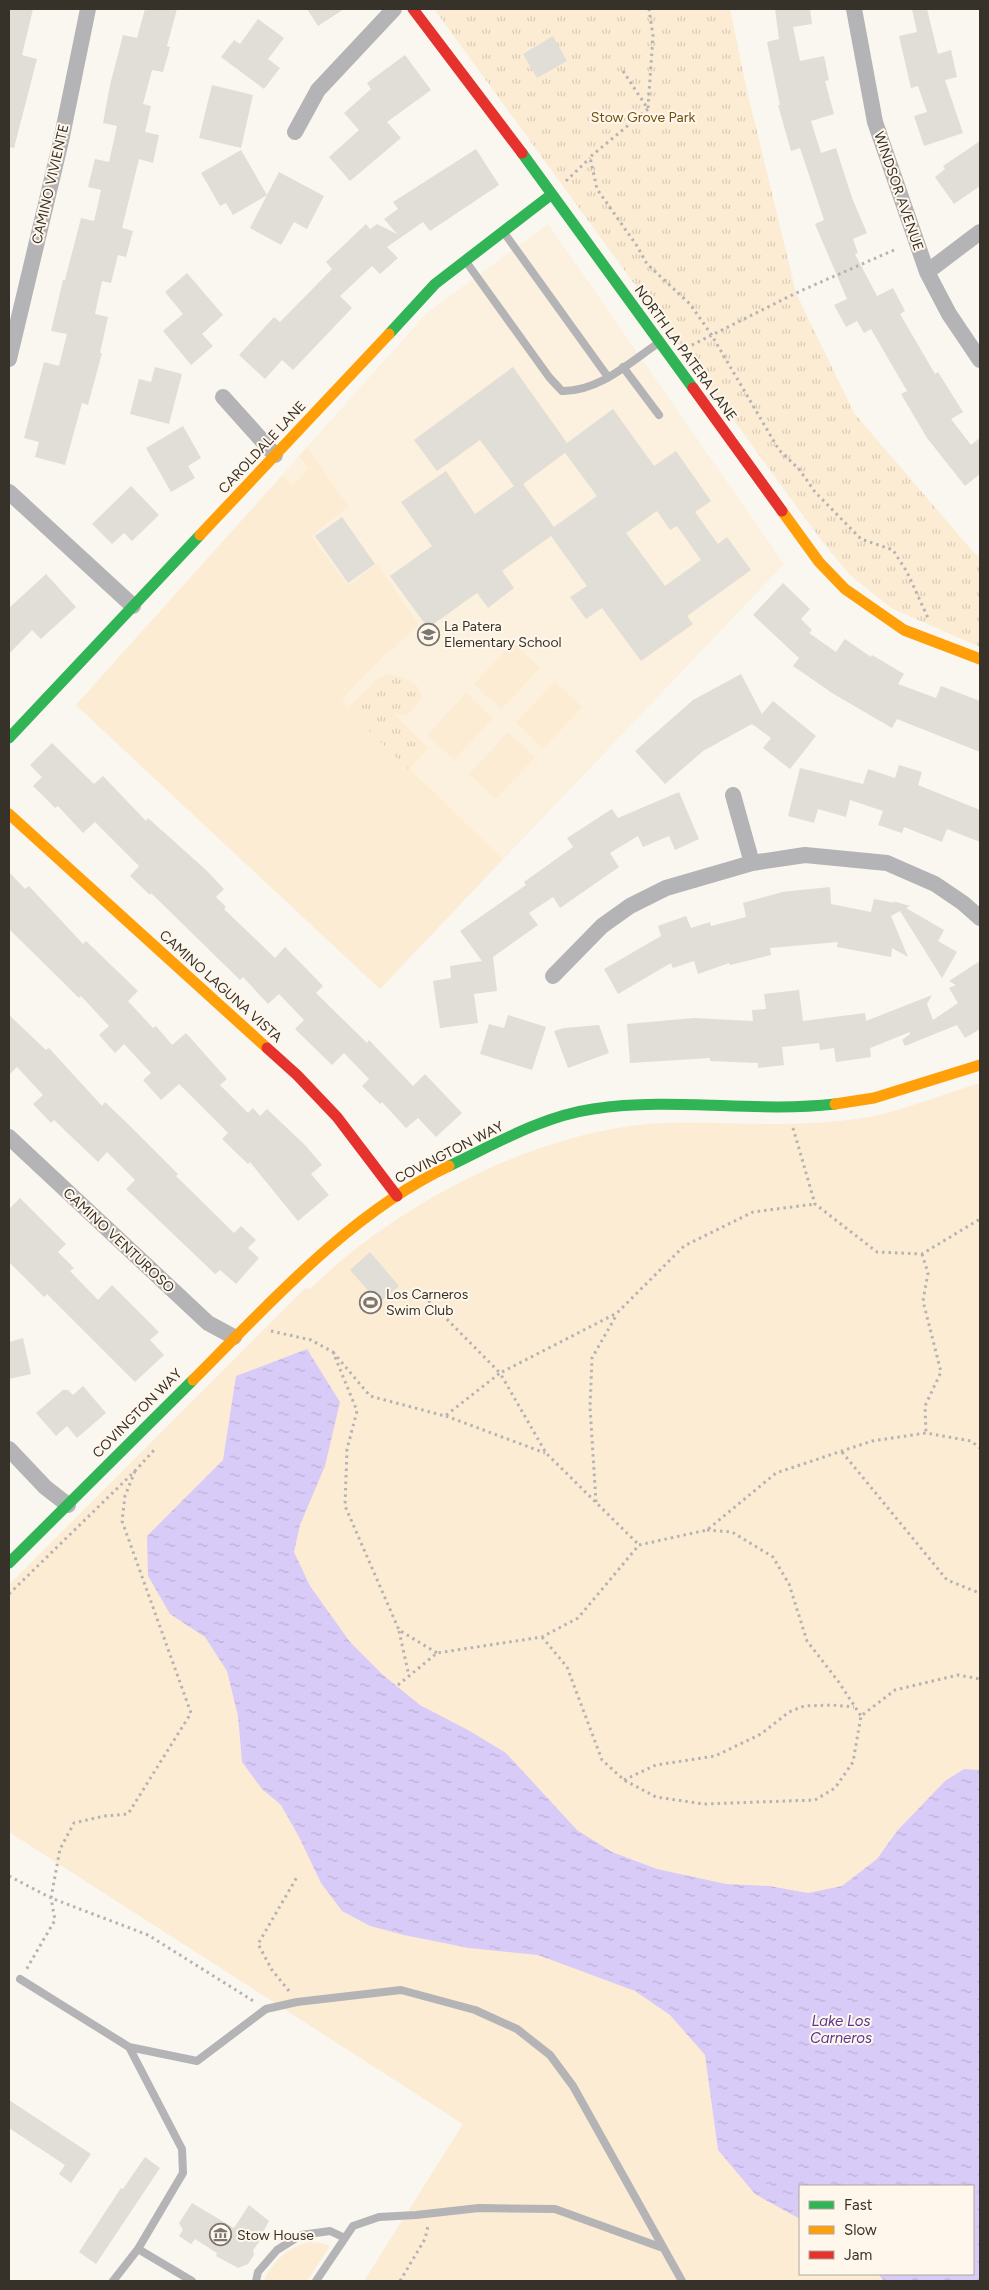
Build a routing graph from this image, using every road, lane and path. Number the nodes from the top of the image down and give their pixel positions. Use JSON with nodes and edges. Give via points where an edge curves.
{"nodes":[{"id":1,"x":88,"y":9,"type":"edge"},
{"id":2,"x":394,"y":9,"type":"edge"},
{"id":3,"x":413,"y":9,"type":"edge"},
{"id":4,"x":649,"y":9,"type":"edge"},
{"id":5,"x":854,"y":9,"type":"edge"},
{"id":6,"x":623,"y":71,"type":"dead end"},
{"id":7,"x":648,"y":109,"type":"junction"},
{"id":8,"x":295,"y":132,"type":"dead end"},
{"id":9,"x":590,"y":157,"type":"junction"},
{"id":10,"x":552,"y":194,"type":"junction"},
{"id":11,"x":504,"y":232,"type":"junction"},
{"id":12,"x":980,"y":232,"type":"edge"},
{"id":13,"x":894,"y":250,"type":"dead end"},
{"id":14,"x":466,"y":261,"type":"junction"},
{"id":15,"x":927,"y":272,"type":"junction"},
{"id":16,"x":711,"y":334,"type":"junction"},
{"id":17,"x":660,"y":342,"type":"junction"},
{"id":18,"x":670,"y":356,"type":"junction"},
{"id":19,"x":9,"y":359,"type":"edge"},
{"id":20,"x":980,"y":360,"type":"edge"},
{"id":21,"x":623,"y":367,"type":"junction"},
{"id":22,"x":608,"y":377,"type":"junction"},
{"id":23,"x":222,"y":397,"type":"dead end"},
{"id":24,"x":659,"y":415,"type":"dead end"},
{"id":25,"x":275,"y":455,"type":"junction"},
{"id":26,"x":9,"y":492,"type":"edge"},
{"id":27,"x":133,"y":606,"type":"junction"},
{"id":28,"x":938,"y":641,"type":"junction"},
{"id":29,"x":980,"y":659,"type":"edge"},
{"id":30,"x":9,"y":738,"type":"edge"},
{"id":31,"x":733,"y":794,"type":"dead end"},
{"id":32,"x":9,"y":814,"type":"edge"},
{"id":33,"x":752,"y":863,"type":"junction"},
{"id":34,"x":980,"y":918,"type":"edge"},
{"id":35,"x":553,"y":976,"type":"dead end"},
{"id":36,"x":980,"y":1065,"type":"edge"},
{"id":37,"x":787,"y":1108,"type":"junction"},
{"id":38,"x":9,"y":1137,"type":"edge"},
{"id":39,"x":396,"y":1196,"type":"junction"},
{"id":40,"x":815,"y":1204,"type":"junction"},
{"id":41,"x":980,"y":1219,"type":"edge"},
{"id":42,"x":922,"y":1254,"type":"junction"},
{"id":43,"x":424,"y":1296,"type":"dead end"},
{"id":44,"x":617,"y":1314,"type":"junction"},
{"id":45,"x":271,"y":1331,"type":"dead end"},
{"id":46,"x":234,"y":1337,"type":"junction"},
{"id":47,"x":333,"y":1352,"type":"junction"},
{"id":48,"x":500,"y":1373,"type":"junction"},
{"id":49,"x":445,"y":1416,"type":"junction"},
{"id":50,"x":926,"y":1433,"type":"junction"},
{"id":51,"x":980,"y":1448,"type":"edge"},
{"id":52,"x":9,"y":1449,"type":"edge"},
{"id":53,"x":842,"y":1452,"type":"junction"},
{"id":54,"x":546,"y":1453,"type":"junction"},
{"id":55,"x":135,"y":1471,"type":"dead end"},
{"id":56,"x":596,"y":1502,"type":"junction"},
{"id":57,"x":68,"y":1505,"type":"junction"},
{"id":58,"x":707,"y":1530,"type":"junction"},
{"id":59,"x":640,"y":1545,"type":"junction"},
{"id":60,"x":9,"y":1563,"type":"edge"},
{"id":61,"x":980,"y":1591,"type":"edge"},
{"id":62,"x":399,"y":1630,"type":"junction"},
{"id":63,"x":542,"y":1637,"type":"junction"},
{"id":64,"x":436,"y":1653,"type":"junction"},
{"id":65,"x":409,"y":1676,"type":"junction"},
{"id":66,"x":980,"y":1679,"type":"edge"},
{"id":67,"x":398,"y":1684,"type":"dead end"},
{"id":68,"x":855,"y":1707,"type":"junction"},
{"id":69,"x":861,"y":1716,"type":"junction"},
{"id":70,"x":624,"y":1780,"type":"junction"},
{"id":71,"x":9,"y":1876,"type":"edge"},
{"id":72,"x":297,"y":1877,"type":"dead end"},
{"id":73,"x":51,"y":1898,"type":"junction"},
{"id":74,"x":20,"y":1979,"type":"joint"},
{"id":75,"x":297,"y":2002,"type":"junction"},
{"id":76,"x":266,"y":2009,"type":"junction"},
{"id":77,"x":129,"y":2047,"type":"junction"},
{"id":78,"x":432,"y":2213,"type":"junction"},
{"id":79,"x":345,"y":2238,"type":"junction"},
{"id":80,"x":663,"y":2248,"type":"junction"},
{"id":81,"x":138,"y":2249,"type":"junction"},
{"id":82,"x":113,"y":2281,"type":"edge"},
{"id":83,"x":192,"y":2281,"type":"edge"},
{"id":84,"x":256,"y":2281,"type":"edge"},
{"id":85,"x":316,"y":2281,"type":"edge"},
{"id":86,"x":400,"y":2281,"type":"edge"},
{"id":87,"x":682,"y":2281,"type":"edge"}],
"edges":[{"from":1,"to":19,"type":"street","name":"CAMINO VIVIENTE","via":[[61,141]]},
{"from":2,"to":8,"type":"street","via":[[318,90]]},
{"from":3,"to":10,"type":"street","name":"NORTH LA PATERA LANE"},
{"from":4,"to":7,"type":"path","via":[[653,36]]},
{"from":5,"to":15,"type":"street","name":"WINDSOR AVENUE","via":[[875,122]]},
{"from":6,"to":7,"type":"path"},
{"from":7,"to":9,"type":"path"},
{"from":9,"to":10,"type":"path"},
{"from":9,"to":16,"type":"path","via":[[597,189],[647,264],[690,304]]},
{"from":10,"to":11,"type":"street","name":"CAROLDALE LANE"},
{"from":10,"to":17,"type":"street","name":"NORTH LA PATERA LANE"},
{"from":11,"to":14,"type":"street","name":"CAROLDALE LANE"},
{"from":11,"to":22,"type":"lane"},
{"from":12,"to":15,"type":"street"},
{"from":13,"to":16,"type":"path"},
{"from":14,"to":22,"type":"lane","via":[[549,378],[562,391],[597,385]]},
{"from":14,"to":25,"type":"street","name":"CAROLDALE LANE","via":[[435,284]]},
{"from":15,"to":20,"type":"street","name":"WINDSOR AVENUE","via":[[949,314]]},
{"from":16,"to":18,"type":"path"},
{"from":16,"to":28,"type":"path","via":[[779,450],[861,539],[893,550],[907,572]]},
{"from":17,"to":18,"type":"street","name":"NORTH LA PATERA LANE"},
{"from":17,"to":21,"type":"lane"},
{"from":18,"to":28,"type":"street","name":"NORTH LA PATERA LANE","via":[[819,562],[845,590],[904,630]]},
{"from":21,"to":22,"type":"lane"},
{"from":21,"to":24,"type":"lane"},
{"from":23,"to":25,"type":"street"},
{"from":25,"to":27,"type":"street","name":"CAROLDALE LANE"},
{"from":26,"to":27,"type":"street"},
{"from":27,"to":30,"type":"street","name":"CAROLDALE LANE"},
{"from":28,"to":29,"type":"street","name":"NORTH LA PATERA LANE"},
{"from":31,"to":33,"type":"street"},
{"from":32,"to":39,"type":"street","name":"CAMINO LAGUNA VISTA","via":[[297,1076],[337,1117]]},
{"from":33,"to":34,"type":"street","via":[[805,855],[887,863],[935,884]]},
{"from":33,"to":35,"type":"street","via":[[666,888],[630,906],[602,926]]},
{"from":36,"to":37,"type":"street","name":"COVINGTON WAY","via":[[874,1098]]},
{"from":37,"to":39,"type":"street","name":"COVINGTON WAY","via":[[667,1103],[592,1109],[541,1124],[445,1168]]},
{"from":37,"to":40,"type":"path"},
{"from":38,"to":46,"type":"street","name":"CAMINO VENTUROSO","via":[[208,1322]]},
{"from":39,"to":46,"type":"street","name":"COVINGTON WAY","via":[[310,1263]]},
{"from":40,"to":42,"type":"path","via":[[877,1252]]},
{"from":40,"to":44,"type":"path","via":[[753,1212],[684,1246]]},
{"from":41,"to":42,"type":"path"},
{"from":42,"to":50,"type":"path","via":[[928,1273],[922,1301],[941,1372],[925,1406]]},
{"from":43,"to":48,"type":"path"},
{"from":44,"to":48,"type":"path"},
{"from":44,"to":56,"type":"path","via":[[592,1358],[590,1407]]},
{"from":45,"to":47,"type":"path","via":[[311,1340]]},
{"from":46,"to":57,"type":"street","name":"COVINGTON WAY"},
{"from":47,"to":49,"type":"path","via":[[370,1396]]},
{"from":47,"to":62,"type":"path","via":[[357,1411],[347,1449],[345,1506]]},
{"from":48,"to":49,"type":"path"},
{"from":48,"to":54,"type":"path"},
{"from":49,"to":54,"type":"path"},
{"from":50,"to":51,"type":"path","via":[[971,1441]]},
{"from":50,"to":53,"type":"path","via":[[872,1442]]},
{"from":52,"to":57,"type":"street","via":[[45,1487]]},
{"from":53,"to":58,"type":"path","via":[[776,1473]]},
{"from":53,"to":61,"type":"path","via":[[947,1580]]},
{"from":54,"to":56,"type":"path"},
{"from":55,"to":73,"type":"path","via":[[122,1521],[192,1714],[128,1814],[74,1822],[60,1849]]},
{"from":56,"to":59,"type":"path"},
{"from":57,"to":60,"type":"street","name":"COVINGTON WAY"},
{"from":58,"to":59,"type":"path"},
{"from":58,"to":68,"type":"path","via":[[732,1532],[773,1557],[789,1584],[807,1641]]},
{"from":59,"to":63,"type":"path","via":[[578,1618]]},
{"from":62,"to":64,"type":"path"},
{"from":62,"to":65,"type":"path"},
{"from":63,"to":64,"type":"path"},
{"from":63,"to":70,"type":"path","via":[[567,1667],[602,1760]]},
{"from":64,"to":65,"type":"path"},
{"from":65,"to":67,"type":"path"},
{"from":66,"to":69,"type":"path","via":[[958,1675],[895,1690]]},
{"from":68,"to":69,"type":"path"},
{"from":68,"to":70,"type":"path","via":[[804,1706],[789,1712],[761,1734],[715,1756],[656,1765]]},
{"from":69,"to":70,"type":"path","via":[[853,1762],[835,1788],[815,1800],[704,1804],[656,1797]]},
{"from":71,"to":73,"type":"path"},
{"from":72,"to":75,"type":"path","via":[[258,1944],[272,1970]]},
{"from":73,"to":74,"type":"path","via":[[54,1920]]},
{"from":73,"to":76,"type":"path","via":[[148,1935]]},
{"from":74,"to":77,"type":"lane"},
{"from":75,"to":76,"type":"lane"},
{"from":75,"to":80,"type":"lane","via":[[401,1990],[475,2010],[517,2029],[550,2055],[573,2086]]},
{"from":76,"to":77,"type":"lane","via":[[197,2061]]},
{"from":77,"to":81,"type":"lane","via":[[182,2149],[183,2173]]},
{"from":78,"to":79,"type":"lane","via":[[379,2217],[353,2226]]},
{"from":78,"to":80,"type":"lane","via":[[479,2208],[554,2209]]},
{"from":78,"to":86,"type":"path","via":[[425,2239]]},
{"from":79,"to":84,"type":"lane","via":[[330,2231],[301,2235],[278,2250],[258,2272]]},
{"from":79,"to":85,"type":"lane"},
{"from":80,"to":87,"type":"lane"},
{"from":81,"to":82,"type":"lane"},
{"from":81,"to":83,"type":"lane"}]}
